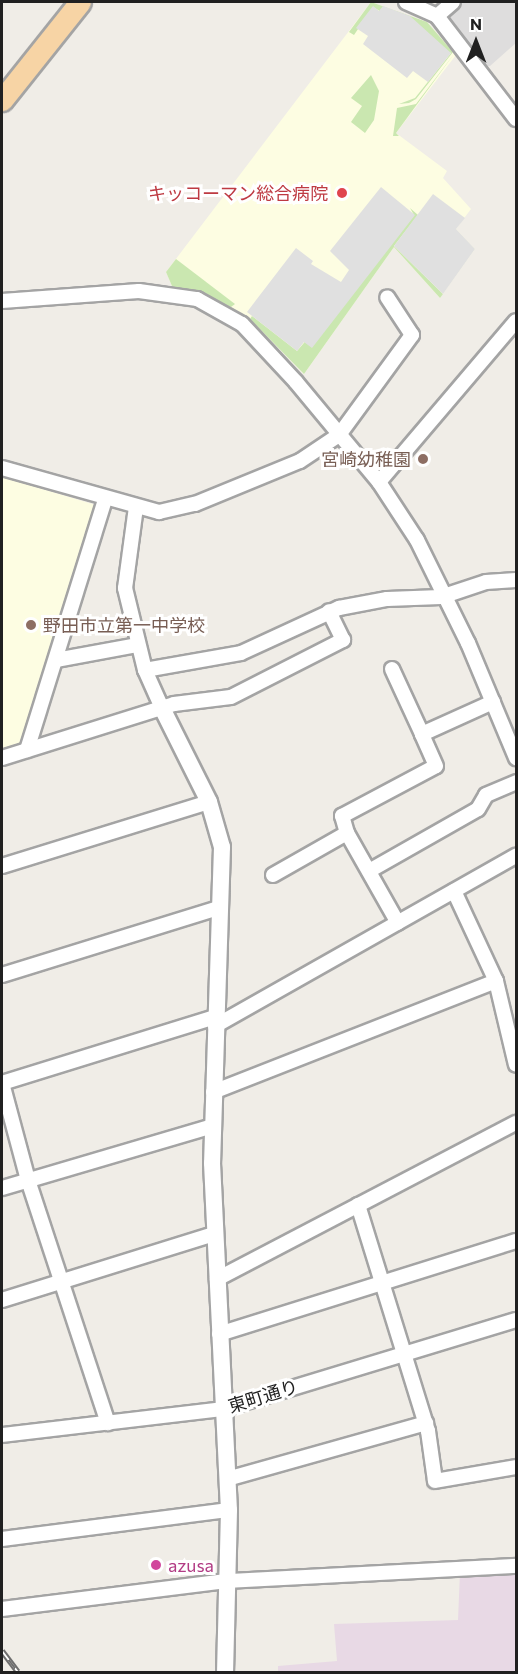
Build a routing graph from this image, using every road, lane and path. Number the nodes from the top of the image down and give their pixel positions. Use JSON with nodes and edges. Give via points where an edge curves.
{"nodes":[{"id":1,"x":80,"y":2,"type":"edge"},
{"id":2,"x":406,"y":2,"type":"edge"},
{"id":3,"x":453,"y":2,"type":"edge"},
{"id":4,"x":437,"y":16,"type":"junction"},
{"id":5,"x":2,"y":100,"type":"edge"},
{"id":6,"x":516,"y":119,"type":"edge"},
{"id":7,"x":387,"y":297,"type":"dead end"},
{"id":8,"x":2,"y":301,"type":"edge"},
{"id":9,"x":516,"y":321,"type":"edge"},
{"id":10,"x":339,"y":435,"type":"junction"},
{"id":11,"x":2,"y":468,"type":"edge"},
{"id":12,"x":379,"y":482,"type":"junction"},
{"id":13,"x":105,"y":499,"type":"junction"},
{"id":14,"x":136,"y":507,"type":"junction"},
{"id":15,"x":516,"y":580,"type":"edge"},
{"id":16,"x":445,"y":595,"type":"junction"},
{"id":17,"x":329,"y":611,"type":"junction"},
{"id":18,"x":137,"y":645,"type":"junction"},
{"id":19,"x":56,"y":660,"type":"junction"},
{"id":20,"x":392,"y":669,"type":"dead end"},
{"id":21,"x":145,"y":670,"type":"junction"},
{"id":22,"x":493,"y":702,"type":"junction"},
{"id":23,"x":162,"y":708,"type":"junction"},
{"id":24,"x":422,"y":734,"type":"junction"},
{"id":25,"x":27,"y":750,"type":"junction"},
{"id":26,"x":2,"y":758,"type":"edge"},
{"id":27,"x":516,"y":758,"type":"edge"},
{"id":28,"x":516,"y":782,"type":"edge"},
{"id":29,"x":209,"y":802,"type":"junction"},
{"id":30,"x":347,"y":832,"type":"junction"},
{"id":31,"x":516,"y":856,"type":"edge"},
{"id":32,"x":2,"y":866,"type":"edge"},
{"id":33,"x":369,"y":871,"type":"junction"},
{"id":34,"x":273,"y":875,"type":"dead end"},
{"id":35,"x":454,"y":891,"type":"junction"},
{"id":36,"x":218,"y":908,"type":"junction"},
{"id":37,"x":398,"y":923,"type":"junction"},
{"id":38,"x":2,"y":975,"type":"edge"},
{"id":39,"x":496,"y":981,"type":"junction"},
{"id":40,"x":214,"y":1022,"type":"junction"},
{"id":41,"x":516,"y":1065,"type":"edge"},
{"id":42,"x":2,"y":1083,"type":"edge"},
{"id":43,"x":213,"y":1092,"type":"junction"},
{"id":44,"x":516,"y":1123,"type":"edge"},
{"id":45,"x":212,"y":1126,"type":"junction"},
{"id":46,"x":28,"y":1180,"type":"junction"},
{"id":47,"x":2,"y":1188,"type":"edge"},
{"id":48,"x":358,"y":1205,"type":"junction"},
{"id":49,"x":214,"y":1234,"type":"junction"},
{"id":50,"x":516,"y":1242,"type":"edge"},
{"id":51,"x":217,"y":1279,"type":"junction"},
{"id":52,"x":64,"y":1281,"type":"junction"},
{"id":53,"x":383,"y":1283,"type":"junction"},
{"id":54,"x":2,"y":1300,"type":"edge"},
{"id":55,"x":516,"y":1320,"type":"edge"},
{"id":56,"x":219,"y":1334,"type":"junction"},
{"id":57,"x":405,"y":1353,"type":"junction"},
{"id":58,"x":223,"y":1409,"type":"junction"},
{"id":59,"x":108,"y":1423,"type":"junction"},
{"id":60,"x":426,"y":1424,"type":"junction"},
{"id":61,"x":2,"y":1435,"type":"edge"},
{"id":62,"x":516,"y":1467,"type":"edge"},
{"id":63,"x":227,"y":1479,"type":"junction"},
{"id":64,"x":229,"y":1510,"type":"junction"},
{"id":65,"x":2,"y":1539,"type":"edge"},
{"id":66,"x":516,"y":1566,"type":"edge"},
{"id":67,"x":228,"y":1581,"type":"junction"},
{"id":68,"x":2,"y":1609,"type":"edge"},
{"id":69,"x":225,"y":1672,"type":"edge"}],
"edges":[{"from":1,"to":5,"type":"main road"},
{"from":2,"to":4,"type":"street"},
{"from":3,"to":4,"type":"street"},
{"from":4,"to":6,"type":"street"},
{"from":7,"to":10,"type":"street","via":[[412,335]]},
{"from":8,"to":10,"type":"street","via":[[49,294],[139,291],[197,299],[242,324],[265,346]]},
{"from":9,"to":12,"type":"street"},
{"from":10,"to":12,"type":"street"},
{"from":10,"to":14,"type":"street","via":[[300,462],[195,504],[159,512]]},
{"from":11,"to":13,"type":"street"},
{"from":12,"to":16,"type":"street","via":[[417,540]]},
{"from":13,"to":14,"type":"street"},
{"from":13,"to":19,"type":"street"},
{"from":14,"to":18,"type":"street","via":[[125,588]]},
{"from":15,"to":16,"type":"street","via":[[486,582]]},
{"from":16,"to":17,"type":"street","via":[[380,600]]},
{"from":16,"to":22,"type":"street"},
{"from":17,"to":21,"type":"street","via":[[241,653]]},
{"from":17,"to":23,"type":"street","via":[[343,640],[231,698],[200,699]]},
{"from":18,"to":19,"type":"street"},
{"from":18,"to":21,"type":"street"},
{"from":19,"to":25,"type":"street"},
{"from":20,"to":24,"type":"street"},
{"from":21,"to":23,"type":"street"},
{"from":22,"to":24,"type":"street"},
{"from":22,"to":27,"type":"street"},
{"from":23,"to":25,"type":"street"},
{"from":23,"to":29,"type":"street"},
{"from":24,"to":30,"type":"street","via":[[436,766],[342,816]]},
{"from":25,"to":26,"type":"street"},
{"from":28,"to":33,"type":"street","via":[[486,795],[478,809]]},
{"from":29,"to":32,"type":"street"},
{"from":29,"to":36,"type":"street","via":[[222,847]]},
{"from":30,"to":33,"type":"street"},
{"from":30,"to":34,"type":"street"},
{"from":31,"to":35,"type":"street"},
{"from":33,"to":37,"type":"street"},
{"from":35,"to":37,"type":"street"},
{"from":35,"to":39,"type":"street"},
{"from":36,"to":38,"type":"street"},
{"from":36,"to":40,"type":"street"},
{"from":37,"to":40,"type":"street"},
{"from":39,"to":41,"type":"street"},
{"from":39,"to":43,"type":"street"},
{"from":40,"to":42,"type":"street"},
{"from":40,"to":43,"type":"street"},
{"from":42,"to":46,"type":"street"},
{"from":43,"to":45,"type":"street"},
{"from":44,"to":48,"type":"street"},
{"from":45,"to":46,"type":"street"},
{"from":45,"to":49,"type":"street"},
{"from":46,"to":47,"type":"street"},
{"from":46,"to":52,"type":"street"},
{"from":48,"to":51,"type":"street"},
{"from":48,"to":53,"type":"street"},
{"from":49,"to":51,"type":"street"},
{"from":49,"to":52,"type":"street"},
{"from":50,"to":53,"type":"street"},
{"from":51,"to":56,"type":"street"},
{"from":52,"to":54,"type":"street"},
{"from":52,"to":59,"type":"street"},
{"from":53,"to":56,"type":"street"},
{"from":53,"to":57,"type":"street"},
{"from":55,"to":57,"type":"street","name":"東町通り"},
{"from":56,"to":58,"type":"street"},
{"from":57,"to":58,"type":"street","name":"東町通り"},
{"from":57,"to":60,"type":"street"},
{"from":58,"to":59,"type":"street","name":"東町通り"},
{"from":58,"to":63,"type":"street"},
{"from":59,"to":61,"type":"street","name":"東町通り"},
{"from":60,"to":62,"type":"street","via":[[435,1481]]},
{"from":60,"to":63,"type":"street"},
{"from":63,"to":64,"type":"street"},
{"from":64,"to":65,"type":"street"},
{"from":64,"to":67,"type":"street"},
{"from":66,"to":67,"type":"street"},
{"from":67,"to":68,"type":"street"},
{"from":67,"to":69,"type":"street"}]}
